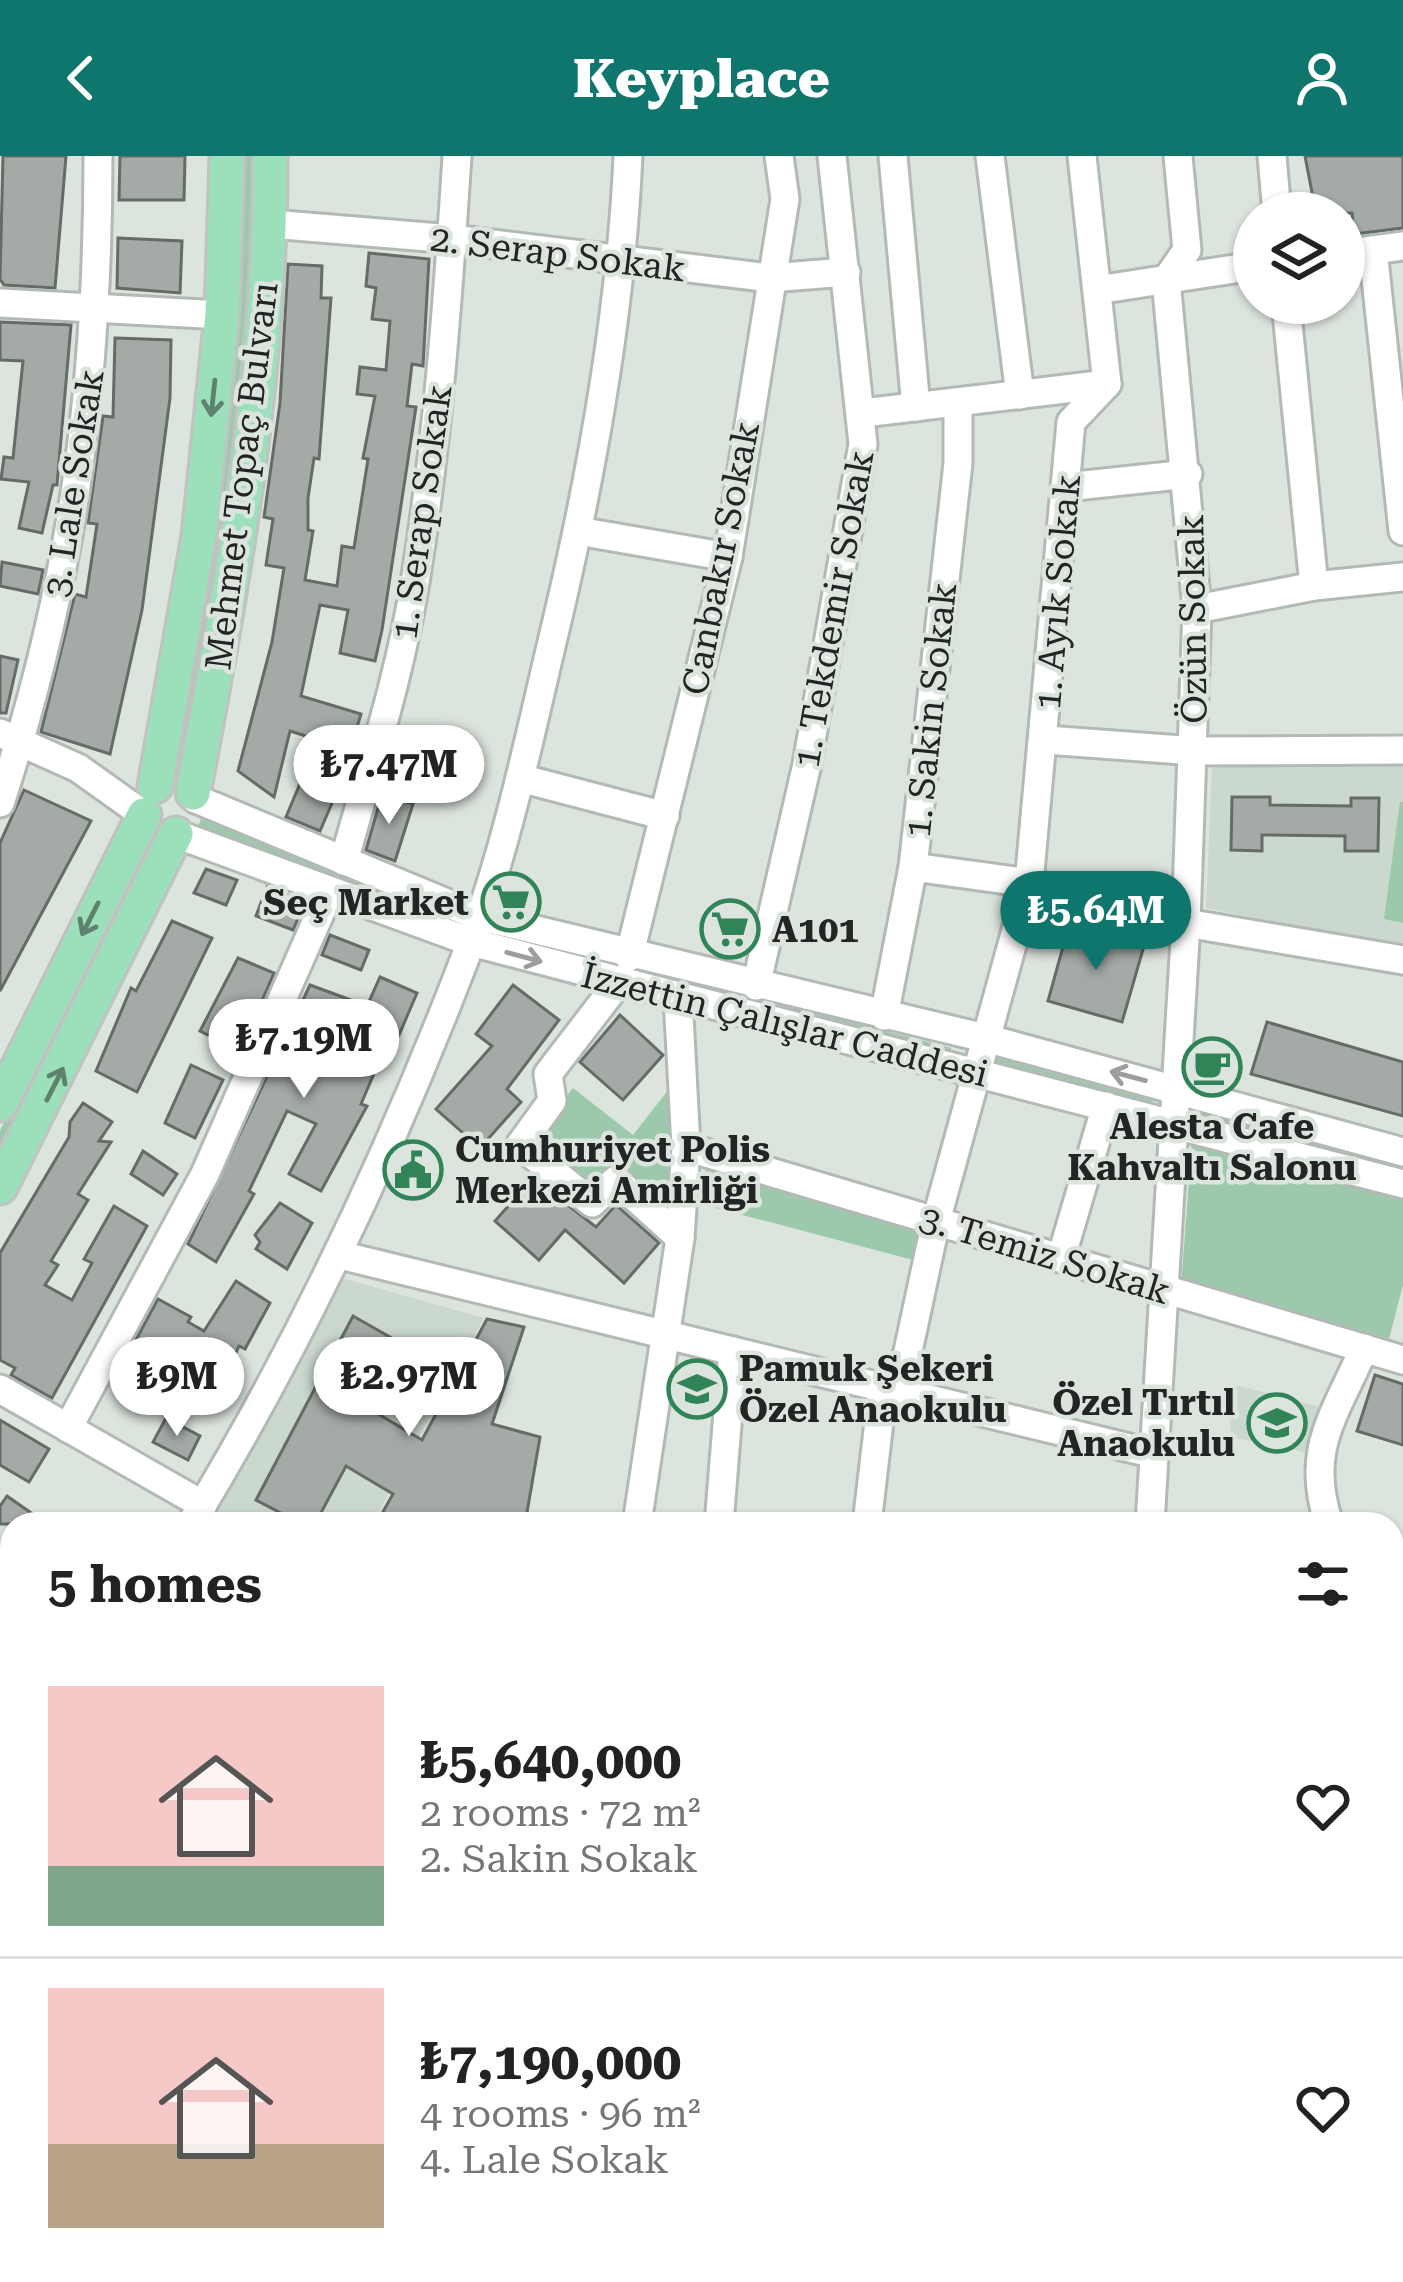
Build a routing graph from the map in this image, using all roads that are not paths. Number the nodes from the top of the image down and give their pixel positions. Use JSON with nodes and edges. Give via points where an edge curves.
{"nodes":[{"id":1,"x":98,"y":156,"type":"edge"},
{"id":2,"x":227,"y":156,"type":"edge"},
{"id":3,"x":270,"y":156,"type":"edge"},
{"id":4,"x":458,"y":156,"type":"edge"},
{"id":5,"x":628,"y":156,"type":"edge"},
{"id":6,"x":779,"y":156,"type":"edge"},
{"id":7,"x":832,"y":156,"type":"edge"},
{"id":8,"x":892,"y":156,"type":"edge"},
{"id":9,"x":990,"y":156,"type":"edge"},
{"id":10,"x":1082,"y":156,"type":"edge"},
{"id":11,"x":1178,"y":156,"type":"edge"},
{"id":12,"x":1272,"y":156,"type":"edge"},
{"id":13,"x":1275,"y":192,"type":"edge"},
{"id":14,"x":271,"y":224,"type":"junction"},
{"id":15,"x":452,"y":239,"type":"junction"},
{"id":16,"x":1403,"y":246,"type":"edge"},
{"id":17,"x":1365,"y":251,"type":"edge"},
{"id":18,"x":623,"y":260,"type":"junction"},
{"id":19,"x":1233,"y":269,"type":"edge"},
{"id":20,"x":846,"y":272,"type":"junction"},
{"id":21,"x":770,"y":278,"type":"junction"},
{"id":22,"x":1166,"y":280,"type":"junction"},
{"id":23,"x":1365,"y":281,"type":"edge"},
{"id":24,"x":1097,"y":290,"type":"junction"},
{"id":25,"x":0,"y":303,"type":"edge"},
{"id":26,"x":98,"y":308,"type":"junction"},
{"id":27,"x":222,"y":315,"type":"junction"},
{"id":28,"x":1288,"y":324,"type":"edge"},
{"id":29,"x":1107,"y":384,"type":"junction"},
{"id":30,"x":1020,"y":395,"type":"junction"},
{"id":31,"x":958,"y":402,"type":"junction"},
{"id":32,"x":916,"y":407,"type":"junction"},
{"id":33,"x":863,"y":413,"type":"junction"},
{"id":34,"x":1398,"y":416,"type":"edge"},
{"id":35,"x":1188,"y":474,"type":"junction"},
{"id":36,"x":1066,"y":487,"type":"junction"},
{"id":37,"x":578,"y":531,"type":"junction"},
{"id":38,"x":1403,"y":531,"type":"edge"},
{"id":39,"x":728,"y":557,"type":"junction"},
{"id":40,"x":1403,"y":577,"type":"edge"},
{"id":41,"x":1314,"y":586,"type":"junction"},
{"id":42,"x":1197,"y":609,"type":"junction"},
{"id":43,"x":11,"y":736,"type":"edge"},
{"id":44,"x":1046,"y":740,"type":"junction"},
{"id":45,"x":1403,"y":750,"type":"edge"},
{"id":46,"x":1195,"y":751,"type":"junction"},
{"id":47,"x":520,"y":778,"type":"junction"},
{"id":48,"x":195,"y":796,"type":"junction"},
{"id":49,"x":149,"y":800,"type":"junction"},
{"id":50,"x":0,"y":803,"type":"edge"},
{"id":51,"x":665,"y":817,"type":"junction"},
{"id":52,"x":176,"y":834,"type":"junction"},
{"id":53,"x":344,"y":861,"type":"junction"},
{"id":54,"x":913,"y":867,"type":"junction"},
{"id":55,"x":1029,"y":883,"type":"junction"},
{"id":56,"x":329,"y":893,"type":"junction"},
{"id":57,"x":1186,"y":923,"type":"junction"},
{"id":58,"x":474,"y":929,"type":"junction"},
{"id":59,"x":1403,"y":960,"type":"edge"},
{"id":60,"x":624,"y":970,"type":"junction"},
{"id":61,"x":756,"y":986,"type":"junction"},
{"id":62,"x":678,"y":997,"type":"junction"},
{"id":63,"x":884,"y":1016,"type":"junction"},
{"id":64,"x":989,"y":1039,"type":"junction"},
{"id":65,"x":978,"y":1072,"type":"junction"},
{"id":66,"x":1176,"y":1089,"type":"junction"},
{"id":67,"x":0,"y":1104,"type":"edge"},
{"id":68,"x":1106,"y":1106,"type":"junction"},
{"id":69,"x":1172,"y":1122,"type":"junction"},
{"id":70,"x":686,"y":1147,"type":"junction"},
{"id":71,"x":1403,"y":1152,"type":"edge"},
{"id":72,"x":1403,"y":1184,"type":"edge"},
{"id":73,"x":0,"y":1187,"type":"edge"},
{"id":74,"x":936,"y":1221,"type":"junction"},
{"id":75,"x":680,"y":1238,"type":"junction"},
{"id":76,"x":340,"y":1255,"type":"junction"},
{"id":77,"x":1060,"y":1258,"type":"junction"},
{"id":78,"x":1164,"y":1289,"type":"junction"},
{"id":79,"x":665,"y":1335,"type":"junction"},
{"id":80,"x":1364,"y":1348,"type":"junction"},
{"id":81,"x":733,"y":1351,"type":"junction"},
{"id":82,"x":1403,"y":1360,"type":"edge"},
{"id":83,"x":883,"y":1388,"type":"junction"},
{"id":84,"x":0,"y":1389,"type":"edge"},
{"id":85,"x":68,"y":1428,"type":"junction"},
{"id":86,"x":1154,"y":1454,"type":"junction"},
{"id":87,"x":193,"y":1512,"type":"edge"},
{"id":88,"x":199,"y":1512,"type":"edge"},
{"id":89,"x":639,"y":1512,"type":"edge"},
{"id":90,"x":720,"y":1512,"type":"edge"},
{"id":91,"x":868,"y":1512,"type":"edge"},
{"id":92,"x":1151,"y":1512,"type":"edge"},
{"id":93,"x":1325,"y":1512,"type":"edge"}],
"edges":[{"from":1,"to":26,"type":"street","name":"3. Lale Sokak"},
{"from":2,"to":27,"type":"main road","name":"Mehmet Topaç Bulvarı"},
{"from":3,"to":14,"type":"main road","name":"Mehmet Topaç Bulvarı"},
{"from":4,"to":15,"type":"street","name":"1. Serap Sokak"},
{"from":5,"to":18,"type":"street"},
{"from":6,"to":21,"type":"street","name":"Canbakır Sokak","via":[[785,199]]},
{"from":7,"to":20,"type":"street","name":"1. Tekdemir Sokak"},
{"from":8,"to":32,"type":"street"},
{"from":9,"to":30,"type":"street"},
{"from":10,"to":24,"type":"street"},
{"from":11,"to":22,"type":"street","name":"Özün Sokak","via":[[1187,250]]},
{"from":12,"to":13,"type":"street"},
{"from":14,"to":15,"type":"street","name":"2. Serap Sokak"},
{"from":14,"to":48,"type":"main road","name":"Mehmet Topaç Bulvarı","via":[[265,341],[235,572]]},
{"from":15,"to":18,"type":"street","name":"2. Serap Sokak"},
{"from":15,"to":53,"type":"street","name":"1. Serap Sokak","via":[[416,579]]},
{"from":16,"to":17,"type":"street"},
{"from":18,"to":21,"type":"street","name":"2. Serap Sokak"},
{"from":18,"to":37,"type":"street"},
{"from":19,"to":22,"type":"street"},
{"from":20,"to":21,"type":"street","name":"2. Serap Sokak"},
{"from":20,"to":33,"type":"street","name":"1. Tekdemir Sokak"},
{"from":21,"to":39,"type":"street","name":"Canbakır Sokak"},
{"from":22,"to":24,"type":"street"},
{"from":22,"to":35,"type":"street","name":"Özün Sokak"},
{"from":23,"to":34,"type":"street"},
{"from":24,"to":29,"type":"street"},
{"from":25,"to":26,"type":"street"},
{"from":26,"to":27,"type":"street"},
{"from":26,"to":43,"type":"street","name":"3. Lale Sokak","via":[[82,472]]},
{"from":27,"to":49,"type":"main road","name":"Mehmet Topaç Bulvarı","one_way":true,"via":[[199,536]]},
{"from":28,"to":41,"type":"street"},
{"from":29,"to":30,"type":"street"},
{"from":29,"to":36,"type":"street","name":"1. Ayık Sokak","via":[[1071,422]]},
{"from":30,"to":31,"type":"street"},
{"from":31,"to":32,"type":"street"},
{"from":31,"to":54,"type":"street","name":"1. Sakin Sokak"},
{"from":32,"to":33,"type":"street"},
{"from":33,"to":61,"type":"street","name":"1. Tekdemir Sokak","via":[[807,764]]},
{"from":34,"to":38,"type":"street"},
{"from":35,"to":36,"type":"street"},
{"from":35,"to":42,"type":"street","name":"Özün Sokak"},
{"from":36,"to":44,"type":"street","name":"1. Ayık Sokak"},
{"from":37,"to":39,"type":"street"},
{"from":37,"to":47,"type":"street"},
{"from":39,"to":51,"type":"street","name":"Canbakır Sokak"},
{"from":40,"to":41,"type":"street"},
{"from":41,"to":42,"type":"street"},
{"from":42,"to":46,"type":"street","name":"Özün Sokak"},
{"from":43,"to":49,"type":"street"},
{"from":43,"to":50,"type":"street","name":"3. Lale Sokak"},
{"from":44,"to":46,"type":"street"},
{"from":44,"to":55,"type":"street","name":"1. Ayık Sokak"},
{"from":45,"to":46,"type":"street"},
{"from":46,"to":57,"type":"street","name":"Özün Sokak"},
{"from":47,"to":51,"type":"street"},
{"from":47,"to":58,"type":"street"},
{"from":48,"to":49,"type":"main road","via":[[178,782]]},
{"from":48,"to":52,"type":"main road","via":[[196,817]]},
{"from":48,"to":53,"type":"street","name":"İzzettin Çalışlar Caddesi"},
{"from":49,"to":52,"type":"main road","via":[[156,831]]},
{"from":49,"to":67,"type":"main road","name":"Mehmet Topaç Bulvarı","one_way":true},
{"from":51,"to":60,"type":"street","name":"Canbakır Sokak"},
{"from":52,"to":56,"type":"street","name":"İzzettin Çalışlar Caddesi"},
{"from":73,"to":52,"type":"main road","one_way":true},
{"from":53,"to":58,"type":"street","name":"İzzettin Çalışlar Caddesi"},
{"from":54,"to":55,"type":"street"},
{"from":54,"to":63,"type":"street","name":"1. Sakin Sokak"},
{"from":55,"to":57,"type":"street"},
{"from":55,"to":64,"type":"street","name":"1. Ayık Sokak"},
{"from":56,"to":58,"type":"street","name":"İzzettin Çalışlar Caddesi"},
{"from":56,"to":85,"type":"street","via":[[205,1174]]},
{"from":57,"to":59,"type":"street"},
{"from":57,"to":66,"type":"street","name":"Özün Sokak"},
{"from":58,"to":60,"type":"street","name":"İzzettin Çalışlar Caddesi"},
{"from":58,"to":76,"type":"street"},
{"from":60,"to":61,"type":"street","name":"İzzettin Çalışlar Caddesi"},
{"from":60,"to":62,"type":"street","name":"İzzettin Çalışlar Caddesi"},
{"from":60,"to":75,"type":"street","via":[[548,1075],[552,1101],[520,1145],[592,1203],[616,1180]]},
{"from":61,"to":63,"type":"street","name":"İzzettin Çalışlar Caddesi"},
{"from":62,"to":65,"type":"street","name":"İzzettin Çalışlar Caddesi"},
{"from":62,"to":70,"type":"street"},
{"from":63,"to":64,"type":"street","name":"İzzettin Çalışlar Caddesi"},
{"from":64,"to":65,"type":"street","name":"1. Ayık Sokak"},
{"from":66,"to":64,"type":"street","name":"İzzettin Çalışlar Caddesi","one_way":true},
{"from":65,"to":68,"type":"street","name":"İzzettin Çalışlar Caddesi"},
{"from":65,"to":74,"type":"street","name":"1. Ayık Sokak"},
{"from":66,"to":69,"type":"street","name":"Özün Sokak"},
{"from":66,"to":71,"type":"street","name":"İzzettin Çalışlar Caddesi"},
{"from":68,"to":69,"type":"street","name":"İzzettin Çalışlar Caddesi"},
{"from":68,"to":77,"type":"street"},
{"from":69,"to":72,"type":"street","name":"İzzettin Çalışlar Caddesi"},
{"from":69,"to":78,"type":"street","name":"Özün Sokak"},
{"from":70,"to":74,"type":"street","name":"3. Temiz Sokak"},
{"from":70,"to":75,"type":"street"},
{"from":74,"to":77,"type":"street","name":"3. Temiz Sokak"},
{"from":74,"to":83,"type":"street","name":"1. Ayık Sokak","via":[[907,1356]]},
{"from":75,"to":79,"type":"street"},
{"from":76,"to":79,"type":"street"},
{"from":76,"to":88,"type":"street"},
{"from":77,"to":78,"type":"street","name":"3. Temiz Sokak"},
{"from":78,"to":80,"type":"street","name":"3. Temiz Sokak"},
{"from":78,"to":86,"type":"street","name":"Özün Sokak"},
{"from":79,"to":81,"type":"street"},
{"from":79,"to":89,"type":"street"},
{"from":80,"to":82,"type":"street","name":"3. Temiz Sokak"},
{"from":80,"to":93,"type":"street","via":[[1316,1460]]},
{"from":81,"to":83,"type":"street"},
{"from":81,"to":90,"type":"street"},
{"from":83,"to":86,"type":"street"},
{"from":83,"to":91,"type":"street"},
{"from":84,"to":85,"type":"street"},
{"from":85,"to":87,"type":"street"},
{"from":86,"to":92,"type":"street","name":"Özün Sokak"}]}
